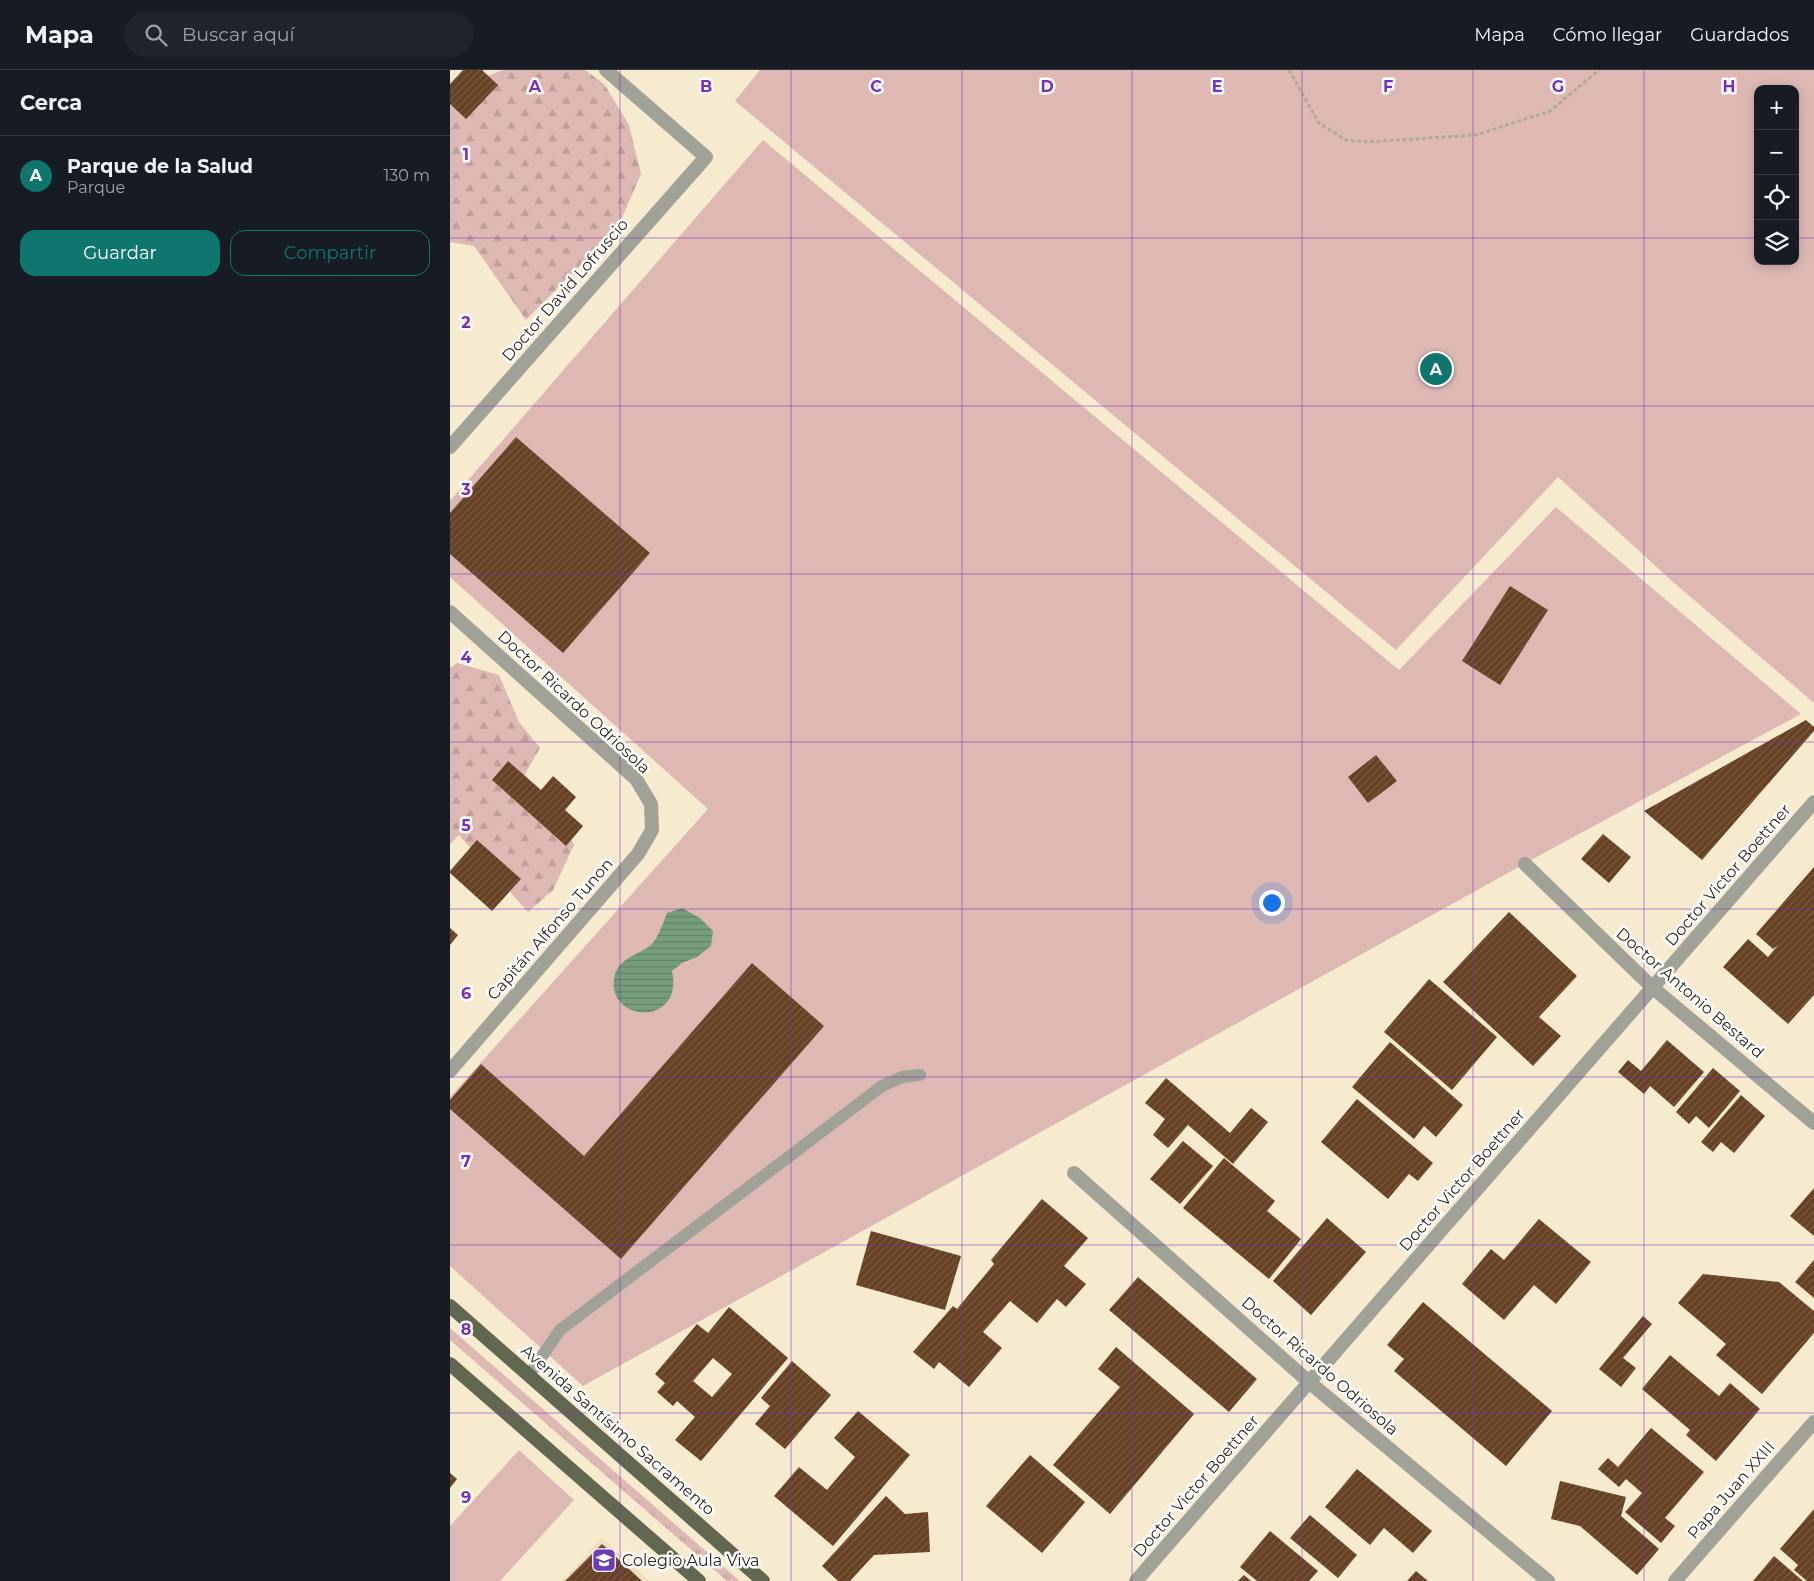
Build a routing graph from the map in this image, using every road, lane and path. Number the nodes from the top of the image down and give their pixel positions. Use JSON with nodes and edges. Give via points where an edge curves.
{"nodes":[{"id":1,"x":606,"y":70,"type":"edge"},
{"id":2,"x":1289,"y":70,"type":"edge"},
{"id":3,"x":1599,"y":70,"type":"edge"},
{"id":4,"x":450,"y":447,"type":"edge"},
{"id":5,"x":450,"y":612,"type":"edge"},
{"id":6,"x":1814,"y":802,"type":"edge"},
{"id":7,"x":652,"y":830,"type":"joint"},
{"id":8,"x":1525,"y":864,"type":"dead end"},
{"id":9,"x":1653,"y":988,"type":"junction"},
{"id":10,"x":450,"y":1071,"type":"edge"},
{"id":11,"x":920,"y":1075,"type":"dead end"},
{"id":12,"x":1814,"y":1123,"type":"edge"},
{"id":13,"x":1074,"y":1172,"type":"dead end"},
{"id":14,"x":450,"y":1306,"type":"edge"},
{"id":15,"x":450,"y":1364,"type":"edge"},
{"id":16,"x":528,"y":1375,"type":"junction"},
{"id":17,"x":1309,"y":1382,"type":"junction"},
{"id":18,"x":1814,"y":1422,"type":"edge"},
{"id":19,"x":699,"y":1581,"type":"edge"},
{"id":20,"x":763,"y":1581,"type":"edge"},
{"id":21,"x":1136,"y":1581,"type":"edge"},
{"id":22,"x":1548,"y":1581,"type":"edge"},
{"id":23,"x":1675,"y":1581,"type":"edge"}],
"edges":[{"from":1,"to":4,"type":"street","name":"Doctor David Lofruscio","via":[[706,157]]},
{"from":2,"to":3,"type":"path","via":[[1319,124],[1346,140],[1368,142],[1476,135],[1550,111]]},
{"from":5,"to":7,"type":"street","name":"Doctor Ricardo Odriosola","via":[[636,779],[651,804]]},
{"from":6,"to":9,"type":"street","name":"Doctor Victor Boettner"},
{"from":7,"to":10,"type":"street","name":"Capitán Alfonso Tunon","via":[[638,854]]},
{"from":8,"to":9,"type":"street","name":"Doctor Antonio Bestard"},
{"from":9,"to":12,"type":"street","name":"Doctor Antonio Bestard"},
{"from":9,"to":17,"type":"street","name":"Doctor Victor Boettner"},
{"from":11,"to":16,"type":"lane","via":[[902,1076],[882,1086],[560,1330]]},
{"from":13,"to":17,"type":"street","name":"Doctor Ricardo Odriosola"},
{"from":14,"to":16,"type":"main road","name":"Avenida Santísimo Sacramento"},
{"from":15,"to":19,"type":"main road"},
{"from":16,"to":20,"type":"main road","name":"Avenida Santísimo Sacramento"},
{"from":17,"to":21,"type":"street","name":"Doctor Victor Boettner"},
{"from":17,"to":22,"type":"street","name":"Doctor Ricardo Odriosola"},
{"from":18,"to":23,"type":"street","name":"Papa Juan XXIII"}]}
